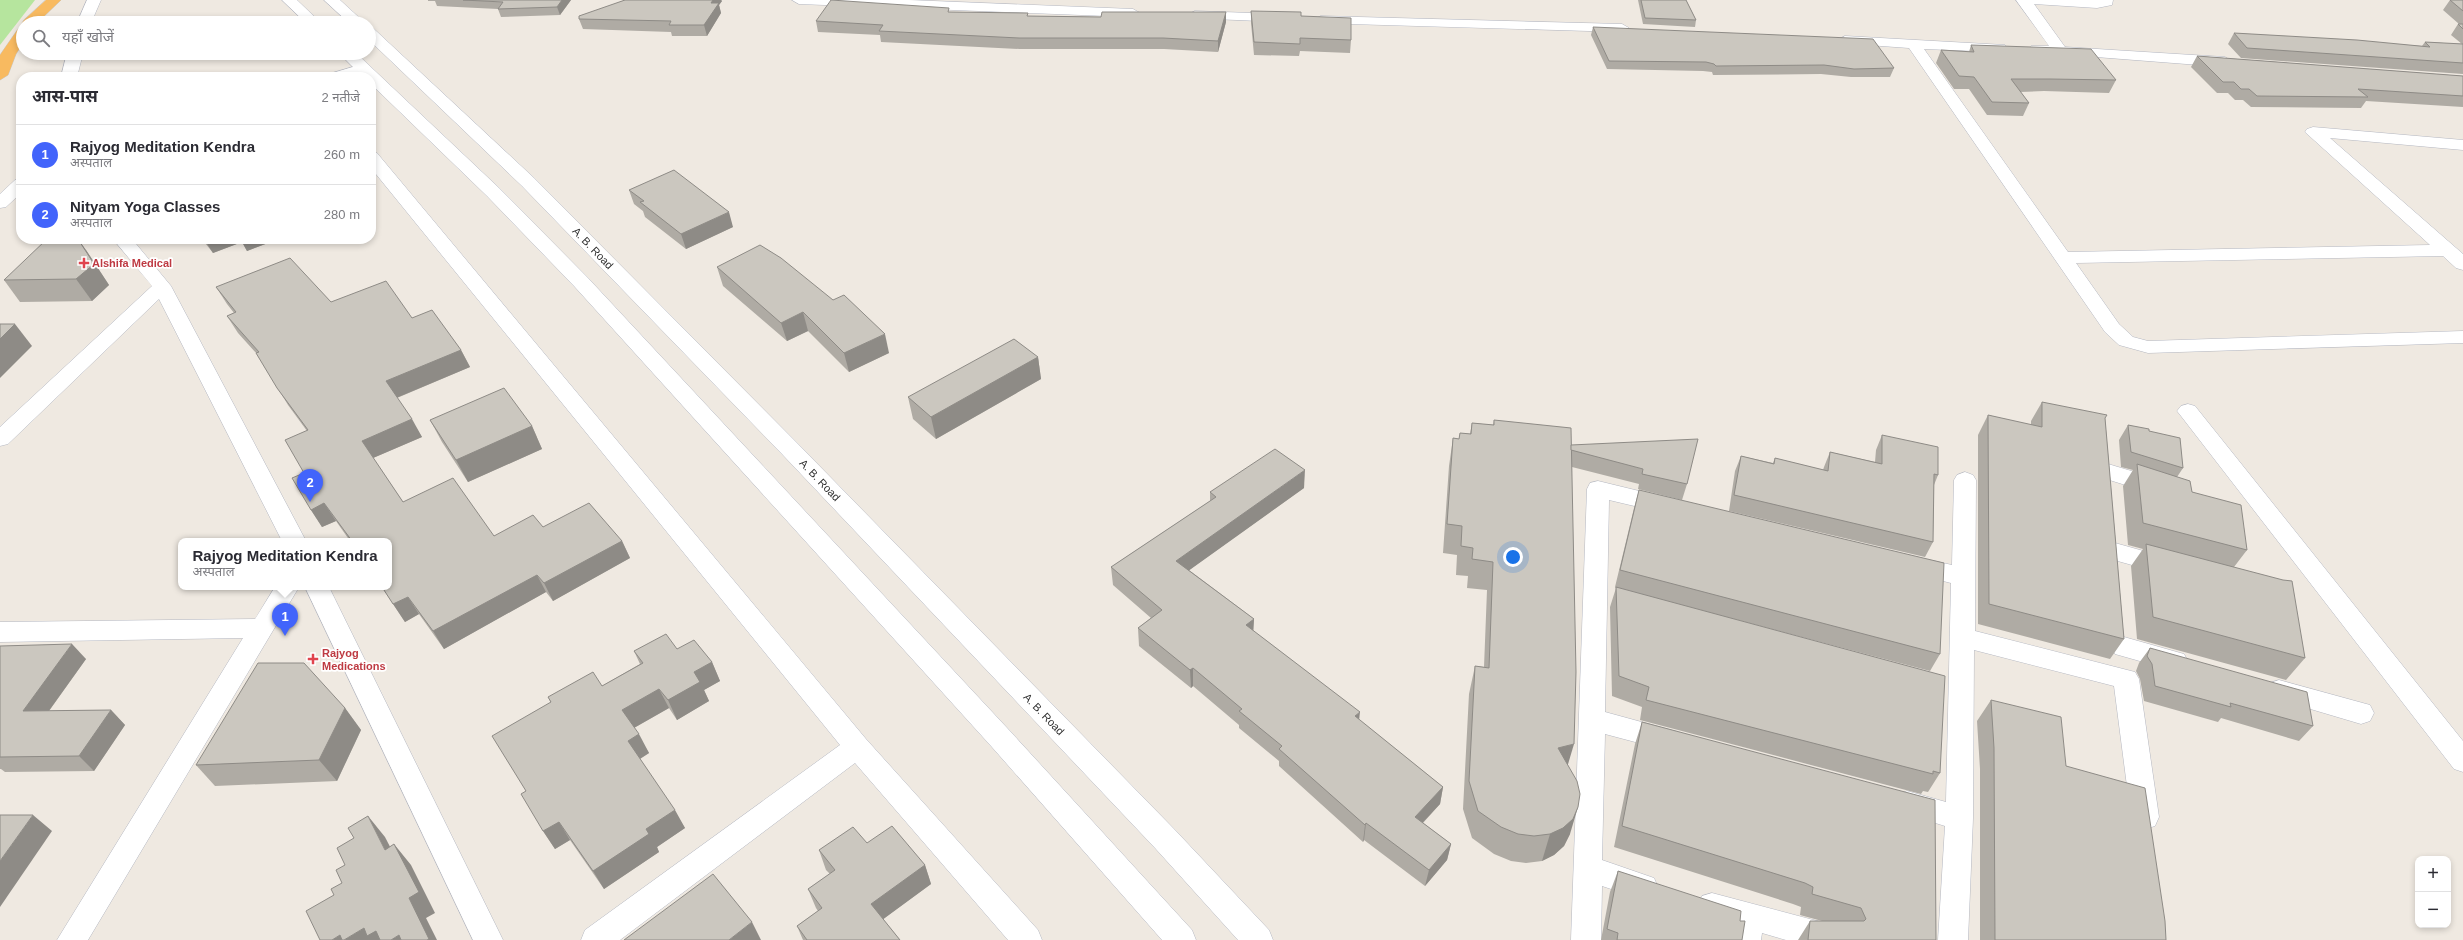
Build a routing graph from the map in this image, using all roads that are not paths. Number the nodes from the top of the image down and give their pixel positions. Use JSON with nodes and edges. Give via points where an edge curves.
{"nodes":[{"id":1,"x":54,"y":0,"type":"edge"},
{"id":2,"x":94,"y":0,"type":"edge"},
{"id":3,"x":289,"y":0,"type":"edge"},
{"id":4,"x":331,"y":0,"type":"edge"},
{"id":5,"x":799,"y":0,"type":"edge"},
{"id":6,"x":2023,"y":0,"type":"edge"},
{"id":7,"x":2032,"y":0,"type":"edge"},
{"id":8,"x":2106,"y":0,"type":"edge"},
{"id":9,"x":1144,"y":14,"type":"edge"},
{"id":10,"x":1183,"y":15,"type":"edge"},
{"id":11,"x":37,"y":16,"type":"edge"},
{"id":12,"x":87,"y":16,"type":"edge"},
{"id":13,"x":306,"y":16,"type":"edge"},
{"id":14,"x":350,"y":16,"type":"edge"},
{"id":15,"x":1293,"y":19,"type":"edge"},
{"id":16,"x":1309,"y":19,"type":"edge"},
{"id":17,"x":1637,"y":29,"type":"edge"},
{"id":18,"x":376,"y":39,"type":"edge"},
{"id":19,"x":1834,"y":39,"type":"edge"},
{"id":20,"x":16,"y":42,"type":"edge"},
{"id":21,"x":1913,"y":43,"type":"junction"},
{"id":22,"x":2062,"y":51,"type":"junction"},
{"id":23,"x":74,"y":60,"type":"edge"},
{"id":24,"x":354,"y":60,"type":"edge"},
{"id":25,"x":2242,"y":63,"type":"edge"},
{"id":26,"x":363,"y":69,"type":"junction"},
{"id":27,"x":70,"y":72,"type":"edge"},
{"id":28,"x":352,"y":72,"type":"edge"},
{"id":29,"x":366,"y":72,"type":"edge"},
{"id":30,"x":0,"y":75,"type":"edge"},
{"id":31,"x":376,"y":81,"type":"edge"},
{"id":32,"x":2455,"y":144,"type":"edge"},
{"id":33,"x":2463,"y":158,"type":"edge"},
{"id":34,"x":376,"y":163,"type":"edge"},
{"id":35,"x":16,"y":189,"type":"edge"},
{"id":36,"x":0,"y":203,"type":"edge"},
{"id":37,"x":126,"y":244,"type":"edge"},
{"id":38,"x":2447,"y":250,"type":"junction"},
{"id":39,"x":2062,"y":258,"type":"junction"},
{"id":40,"x":2463,"y":264,"type":"edge"},
{"id":41,"x":162,"y":286,"type":"junction"},
{"id":42,"x":2463,"y":337,"type":"edge"},
{"id":43,"x":2188,"y":411,"type":"dead end"},
{"id":44,"x":0,"y":440,"type":"edge"},
{"id":45,"x":2109,"y":472,"type":"edge"},
{"id":46,"x":1965,"y":480,"type":"dead end"},
{"id":47,"x":2175,"y":494,"type":"edge"},
{"id":48,"x":1683,"y":509,"type":"edge"},
{"id":49,"x":292,"y":538,"type":"edge"},
{"id":50,"x":1893,"y":560,"type":"edge"},
{"id":51,"x":2183,"y":570,"type":"edge"},
{"id":52,"x":2117,"y":576,"type":"edge"},
{"id":53,"x":1963,"y":577,"type":"junction"},
{"id":54,"x":285,"y":590,"type":"edge"},
{"id":55,"x":318,"y":590,"type":"edge"},
{"id":56,"x":260,"y":628,"type":"junction"},
{"id":57,"x":8,"y":632,"type":"edge"},
{"id":58,"x":1962,"y":637,"type":"junction"},
{"id":59,"x":0,"y":652,"type":"edge"},
{"id":60,"x":2200,"y":668,"type":"edge"},
{"id":61,"x":2126,"y":679,"type":"junction"},
{"id":62,"x":2254,"y":683,"type":"edge"},
{"id":63,"x":2361,"y":713,"type":"dead end"},
{"id":64,"x":1591,"y":719,"type":"junction"},
{"id":65,"x":1691,"y":746,"type":"edge"},
{"id":66,"x":857,"y":747,"type":"junction"},
{"id":67,"x":2463,"y":761,"type":"edge"},
{"id":68,"x":1883,"y":797,"type":"edge"},
{"id":69,"x":1960,"y":818,"type":"junction"},
{"id":70,"x":2148,"y":837,"type":"edge"},
{"id":71,"x":1587,"y":868,"type":"junction"},
{"id":72,"x":1747,"y":928,"type":"edge"},
{"id":73,"x":72,"y":940,"type":"edge"},
{"id":74,"x":488,"y":940,"type":"edge"},
{"id":75,"x":596,"y":940,"type":"edge"},
{"id":76,"x":1026,"y":940,"type":"edge"},
{"id":77,"x":1181,"y":940,"type":"edge"},
{"id":78,"x":1258,"y":940,"type":"edge"},
{"id":79,"x":1586,"y":940,"type":"edge"},
{"id":80,"x":1836,"y":940,"type":"edge"},
{"id":81,"x":1954,"y":940,"type":"edge"}],
"edges":[{"from":1,"to":11,"type":"highway"},
{"from":2,"to":12,"type":"street"},
{"from":3,"to":13,"type":"street"},
{"from":4,"to":14,"type":"street"},
{"from":5,"to":9,"type":"street"},
{"from":6,"to":22,"type":"street"},
{"from":7,"to":8,"type":"street","via":[[2096,4],[2103,4]]},
{"from":10,"to":15,"type":"street"},
{"from":16,"to":17,"type":"street"},
{"from":18,"to":78,"type":"street","name":"A. B. Road","via":[[528,182],[785,443],[1165,839]]},
{"from":19,"to":21,"type":"street"},
{"from":20,"to":30,"type":"highway","via":[[8,54]]},
{"from":21,"to":22,"type":"street"},
{"from":21,"to":39,"type":"street"},
{"from":22,"to":25,"type":"street"},
{"from":23,"to":27,"type":"street"},
{"from":24,"to":26,"type":"street"},
{"from":26,"to":28,"type":"street"},
{"from":26,"to":29,"type":"street"},
{"from":31,"to":77,"type":"street","via":[[493,192],[581,282],[1000,738]]},
{"from":32,"to":33,"type":"street"},
{"from":32,"to":38,"type":"street","via":[[2314,132]]},
{"from":34,"to":66,"type":"street"},
{"from":35,"to":36,"type":"street"},
{"from":37,"to":41,"type":"street"},
{"from":38,"to":39,"type":"street"},
{"from":38,"to":40,"type":"street"},
{"from":39,"to":42,"type":"street","via":[[2112,328],[2126,341],[2148,347]]},
{"from":41,"to":44,"type":"street"},
{"from":41,"to":49,"type":"street"},
{"from":43,"to":67,"type":"street"},
{"from":45,"to":47,"type":"street"},
{"from":46,"to":53,"type":"street"},
{"from":48,"to":64,"type":"street","via":[[1598,489],[1606,596]]},
{"from":50,"to":53,"type":"street"},
{"from":51,"to":52,"type":"street","via":[[2114,541]]},
{"from":53,"to":58,"type":"street"},
{"from":54,"to":56,"type":"street"},
{"from":55,"to":74,"type":"street"},
{"from":56,"to":57,"type":"street"},
{"from":56,"to":73,"type":"street"},
{"from":57,"to":59,"type":"street"},
{"from":58,"to":61,"type":"street"},
{"from":58,"to":69,"type":"street","via":[[1950,688]]},
{"from":60,"to":61,"type":"street","via":[[2123,636]]},
{"from":61,"to":70,"type":"street"},
{"from":62,"to":63,"type":"street"},
{"from":64,"to":65,"type":"street"},
{"from":64,"to":71,"type":"street"},
{"from":66,"to":75,"type":"street"},
{"from":66,"to":76,"type":"street"},
{"from":68,"to":69,"type":"street"},
{"from":69,"to":81,"type":"street"},
{"from":71,"to":72,"type":"street","via":[[1627,883],[1680,897]]},
{"from":71,"to":79,"type":"street"},
{"from":72,"to":80,"type":"street"}]}
